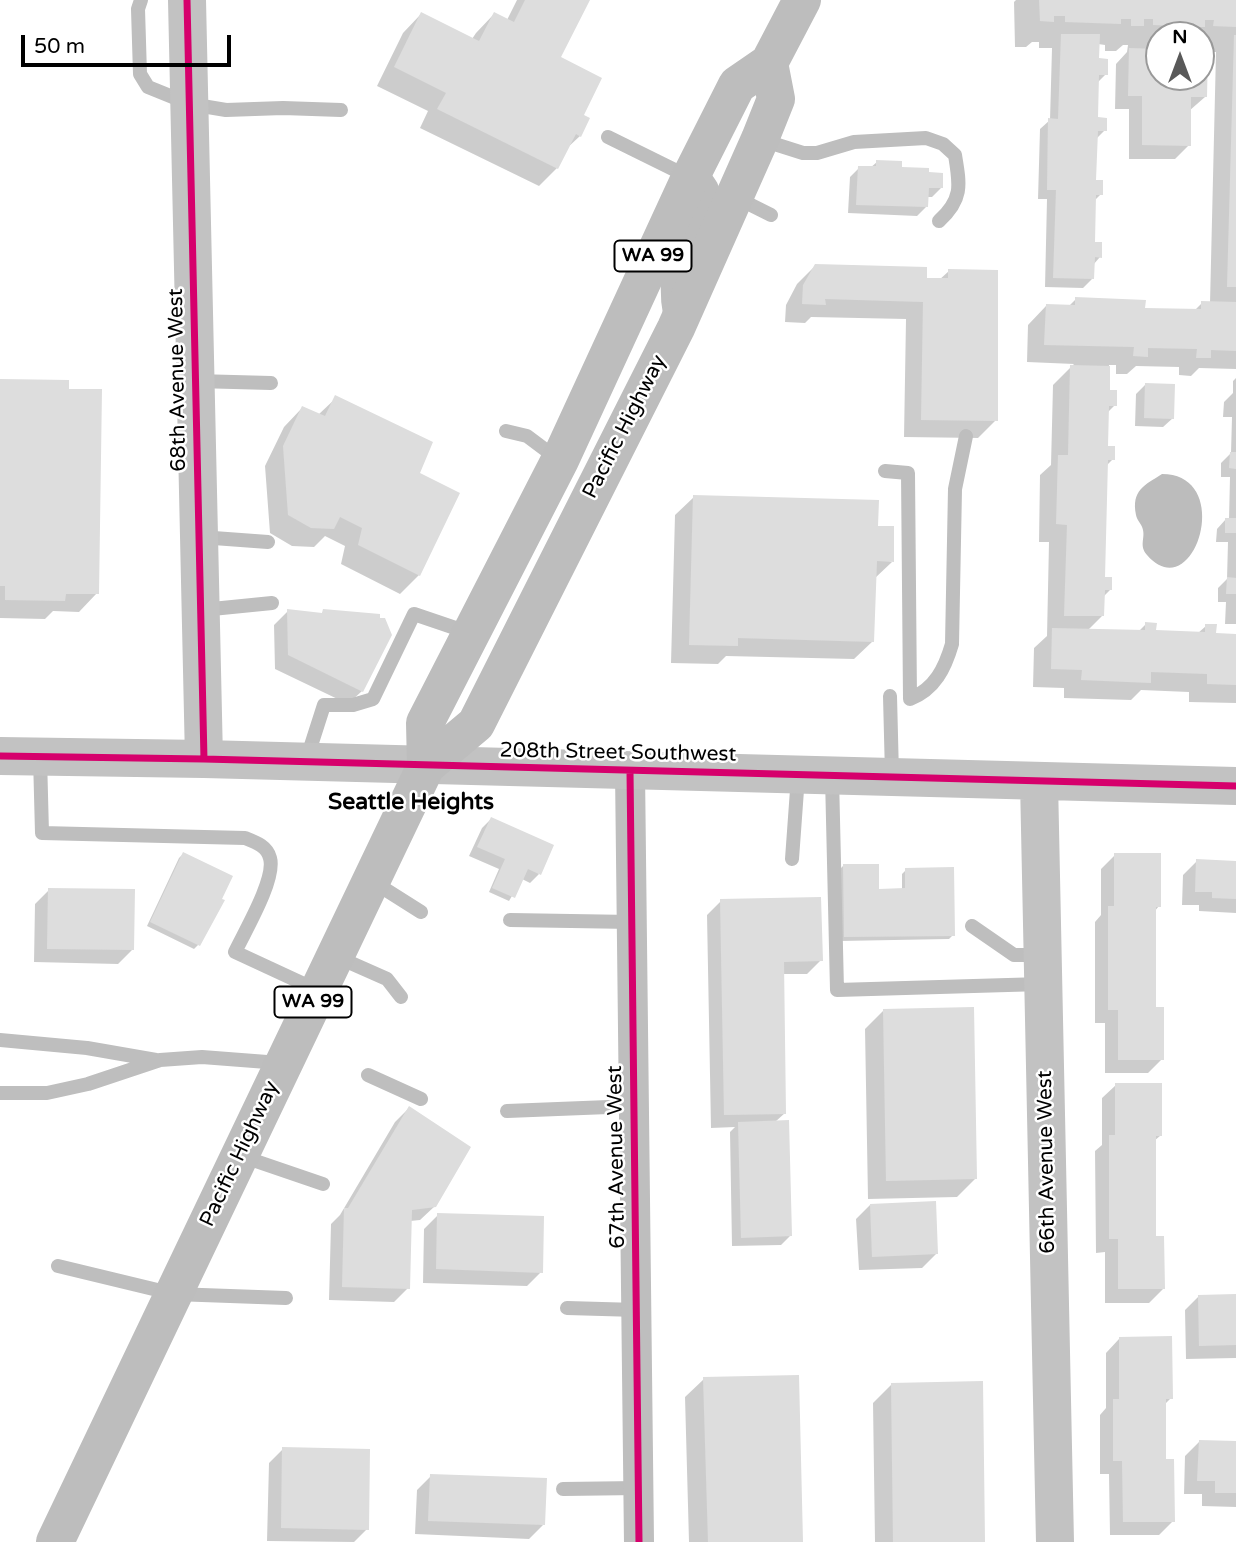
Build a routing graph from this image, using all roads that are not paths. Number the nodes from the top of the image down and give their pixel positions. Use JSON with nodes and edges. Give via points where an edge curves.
{"nodes":[{"id":1,"x":141,"y":0,"type":"edge"},
{"id":2,"x":187,"y":0,"type":"edge"},
{"id":3,"x":802,"y":0,"type":"edge"},
{"id":4,"x":766,"y":66,"type":"junction"},
{"id":5,"x":190,"y":103,"type":"junction"},
{"id":6,"x":341,"y":110,"type":"dead end"},
{"id":7,"x":608,"y":137,"type":"dead end"},
{"id":8,"x":760,"y":139,"type":"junction"},
{"id":9,"x":690,"y":178,"type":"junction"},
{"id":10,"x":734,"y":197,"type":"junction"},
{"id":11,"x":771,"y":215,"type":"dead end"},
{"id":12,"x":939,"y":221,"type":"dead end"},
{"id":13,"x":682,"y":313,"type":"junction"},
{"id":14,"x":195,"y":382,"type":"junction"},
{"id":15,"x":271,"y":383,"type":"dead end"},
{"id":16,"x":506,"y":431,"type":"dead end"},
{"id":17,"x":966,"y":436,"type":"dead end"},
{"id":18,"x":560,"y":460,"type":"junction"},
{"id":19,"x":885,"y":471,"type":"dead end"},
{"id":20,"x":199,"y":537,"type":"junction"},
{"id":21,"x":268,"y":542,"type":"dead end"},
{"id":22,"x":272,"y":603,"type":"dead end"},
{"id":23,"x":201,"y":610,"type":"junction"},
{"id":24,"x":471,"y":633,"type":"junction"},
{"id":25,"x":890,"y":696,"type":"dead end"},
{"id":26,"x":0,"y":756,"type":"edge"},
{"id":27,"x":40,"y":756,"type":"junction"},
{"id":28,"x":204,"y":759,"type":"junction"},
{"id":29,"x":306,"y":762,"type":"junction"},
{"id":30,"x":426,"y":766,"type":"junction"},
{"id":31,"x":630,"y":771,"type":"junction"},
{"id":32,"x":815,"y":776,"type":"junction"},
{"id":33,"x":892,"y":778,"type":"junction"},
{"id":34,"x":1039,"y":781,"type":"junction"},
{"id":35,"x":1236,"y":786,"type":"edge"},
{"id":36,"x":792,"y":859,"type":"dead end"},
{"id":37,"x":371,"y":880,"type":"junction"},
{"id":38,"x":421,"y":912,"type":"dead end"},
{"id":39,"x":510,"y":920,"type":"dead end"},
{"id":40,"x":632,"y":922,"type":"junction"},
{"id":41,"x":972,"y":926,"type":"dead end"},
{"id":42,"x":335,"y":956,"type":"junction"},
{"id":43,"x":1043,"y":970,"type":"junction"},
{"id":44,"x":318,"y":991,"type":"junction"},
{"id":45,"x":401,"y":996,"type":"dead end"},
{"id":46,"x":0,"y":1040,"type":"edge"},
{"id":47,"x":160,"y":1060,"type":"junction"},
{"id":48,"x":284,"y":1064,"type":"junction"},
{"id":49,"x":368,"y":1075,"type":"dead end"},
{"id":50,"x":0,"y":1093,"type":"edge"},
{"id":51,"x":421,"y":1099,"type":"dead end"},
{"id":52,"x":634,"y":1106,"type":"junction"},
{"id":53,"x":508,"y":1111,"type":"dead end"},
{"id":54,"x":240,"y":1155,"type":"junction"},
{"id":55,"x":323,"y":1184,"type":"dead end"},
{"id":56,"x":58,"y":1266,"type":"dead end"},
{"id":57,"x":174,"y":1294,"type":"junction"},
{"id":58,"x":286,"y":1298,"type":"dead end"},
{"id":59,"x":566,"y":1308,"type":"dead end"},
{"id":60,"x":636,"y":1310,"type":"junction"},
{"id":61,"x":638,"y":1488,"type":"junction"},
{"id":62,"x":563,"y":1489,"type":"dead end"},
{"id":63,"x":55,"y":1542,"type":"edge"},
{"id":64,"x":639,"y":1542,"type":"edge"},
{"id":65,"x":1055,"y":1542,"type":"edge"}],
"edges":[{"from":1,"to":5,"type":"lane","via":[[140,74],[148,87]]},
{"from":2,"to":5,"type":"street","name":"68th Avenue West"},
{"from":3,"to":4,"type":"main road","name":"Pacific Highway","number":"WA 99"},
{"from":4,"to":8,"type":"main road","name":"Pacific Highway","number":"WA 99","via":[[776,99]]},
{"from":4,"to":9,"type":"main road","name":"Pacific Highway","number":"WA 99","via":[[737,85]]},
{"from":4,"to":10,"type":"main road","via":[[760,96],[729,171]]},
{"from":5,"to":6,"type":"lane","via":[[226,110]]},
{"from":5,"to":14,"type":"street","name":"68th Avenue West"},
{"from":7,"to":9,"type":"lane"},
{"from":8,"to":10,"type":"main road","name":"Pacific Highway","number":"WA 99"},
{"from":8,"to":12,"type":"lane","via":[[803,153],[854,142],[926,138],[943,144],[955,155],[959,183],[954,208]]},
{"from":9,"to":13,"type":"main road","via":[[701,192],[702,205],[680,278]]},
{"from":9,"to":18,"type":"main road","name":"Pacific Highway","number":"WA 99"},
{"from":10,"to":11,"type":"lane"},
{"from":10,"to":13,"type":"main road","name":"Pacific Highway","number":"WA 99"},
{"from":13,"to":30,"type":"main road","name":"Pacific Highway","number":"WA 99","via":[[476,724]]},
{"from":14,"to":15,"type":"lane"},
{"from":14,"to":20,"type":"street","name":"68th Avenue West"},
{"from":16,"to":18,"type":"lane","via":[[527,436]]},
{"from":17,"to":19,"type":"lane","via":[[955,489],[952,644],[934,683],[911,699],[908,473]]},
{"from":18,"to":24,"type":"main road","name":"Pacific Highway","number":"WA 99"},
{"from":20,"to":21,"type":"lane"},
{"from":20,"to":23,"type":"street","name":"68th Avenue West"},
{"from":22,"to":23,"type":"lane"},
{"from":23,"to":28,"type":"street","name":"68th Avenue West"},
{"from":24,"to":29,"type":"lane","via":[[414,614],[373,699],[353,705],[324,705]]},
{"from":24,"to":30,"type":"main road","name":"Pacific Highway","number":"WA 99","via":[[425,723]]},
{"from":25,"to":33,"type":"lane"},
{"from":26,"to":27,"type":"street","name":"208th Street Southwest"},
{"from":27,"to":28,"type":"street","name":"208th Street Southwest"},
{"from":27,"to":44,"type":"lane","via":[[42,833],[245,838],[260,844],[270,857],[270,876],[235,952]]},
{"from":28,"to":29,"type":"street","name":"208th Street Southwest"},
{"from":29,"to":30,"type":"street","name":"208th Street Southwest"},
{"from":30,"to":31,"type":"street","name":"208th Street Southwest"},
{"from":30,"to":37,"type":"main road","name":"Pacific Highway","number":"WA 99"},
{"from":31,"to":32,"type":"street","name":"208th Street Southwest"},
{"from":31,"to":40,"type":"street","name":"67th Avenue West"},
{"from":32,"to":33,"type":"street","name":"208th Street Southwest"},
{"from":32,"to":36,"type":"lane"},
{"from":32,"to":43,"type":"lane","via":[[837,989]]},
{"from":33,"to":34,"type":"street","name":"208th Street Southwest"},
{"from":34,"to":35,"type":"street","name":"208th Street Southwest"},
{"from":34,"to":43,"type":"street","name":"66th Avenue West"},
{"from":37,"to":38,"type":"lane"},
{"from":37,"to":42,"type":"main road","name":"Pacific Highway","number":"WA 99"},
{"from":39,"to":40,"type":"lane"},
{"from":40,"to":52,"type":"street","name":"67th Avenue West"},
{"from":41,"to":43,"type":"lane"},
{"from":42,"to":44,"type":"main road","name":"Pacific Highway","number":"WA 99"},
{"from":42,"to":45,"type":"lane","via":[[387,979]]},
{"from":43,"to":65,"type":"street","name":"66th Avenue West"},
{"from":44,"to":48,"type":"main road","name":"Pacific Highway","number":"WA 99"},
{"from":46,"to":47,"type":"lane"},
{"from":47,"to":48,"type":"lane","via":[[202,1057]]},
{"from":47,"to":50,"type":"lane","via":[[47,1093]]},
{"from":48,"to":54,"type":"main road","name":"Pacific Highway","number":"WA 99"},
{"from":49,"to":51,"type":"lane"},
{"from":52,"to":53,"type":"lane"},
{"from":52,"to":60,"type":"street","name":"67th Avenue West"},
{"from":54,"to":55,"type":"lane"},
{"from":54,"to":57,"type":"main road","name":"Pacific Highway","number":"WA 99"},
{"from":56,"to":57,"type":"lane"},
{"from":57,"to":58,"type":"lane"},
{"from":57,"to":63,"type":"main road","name":"Pacific Highway","number":"WA 99"},
{"from":59,"to":60,"type":"lane"},
{"from":60,"to":61,"type":"street","name":"67th Avenue West"},
{"from":61,"to":62,"type":"lane"},
{"from":61,"to":64,"type":"street","name":"67th Avenue West"}]}
